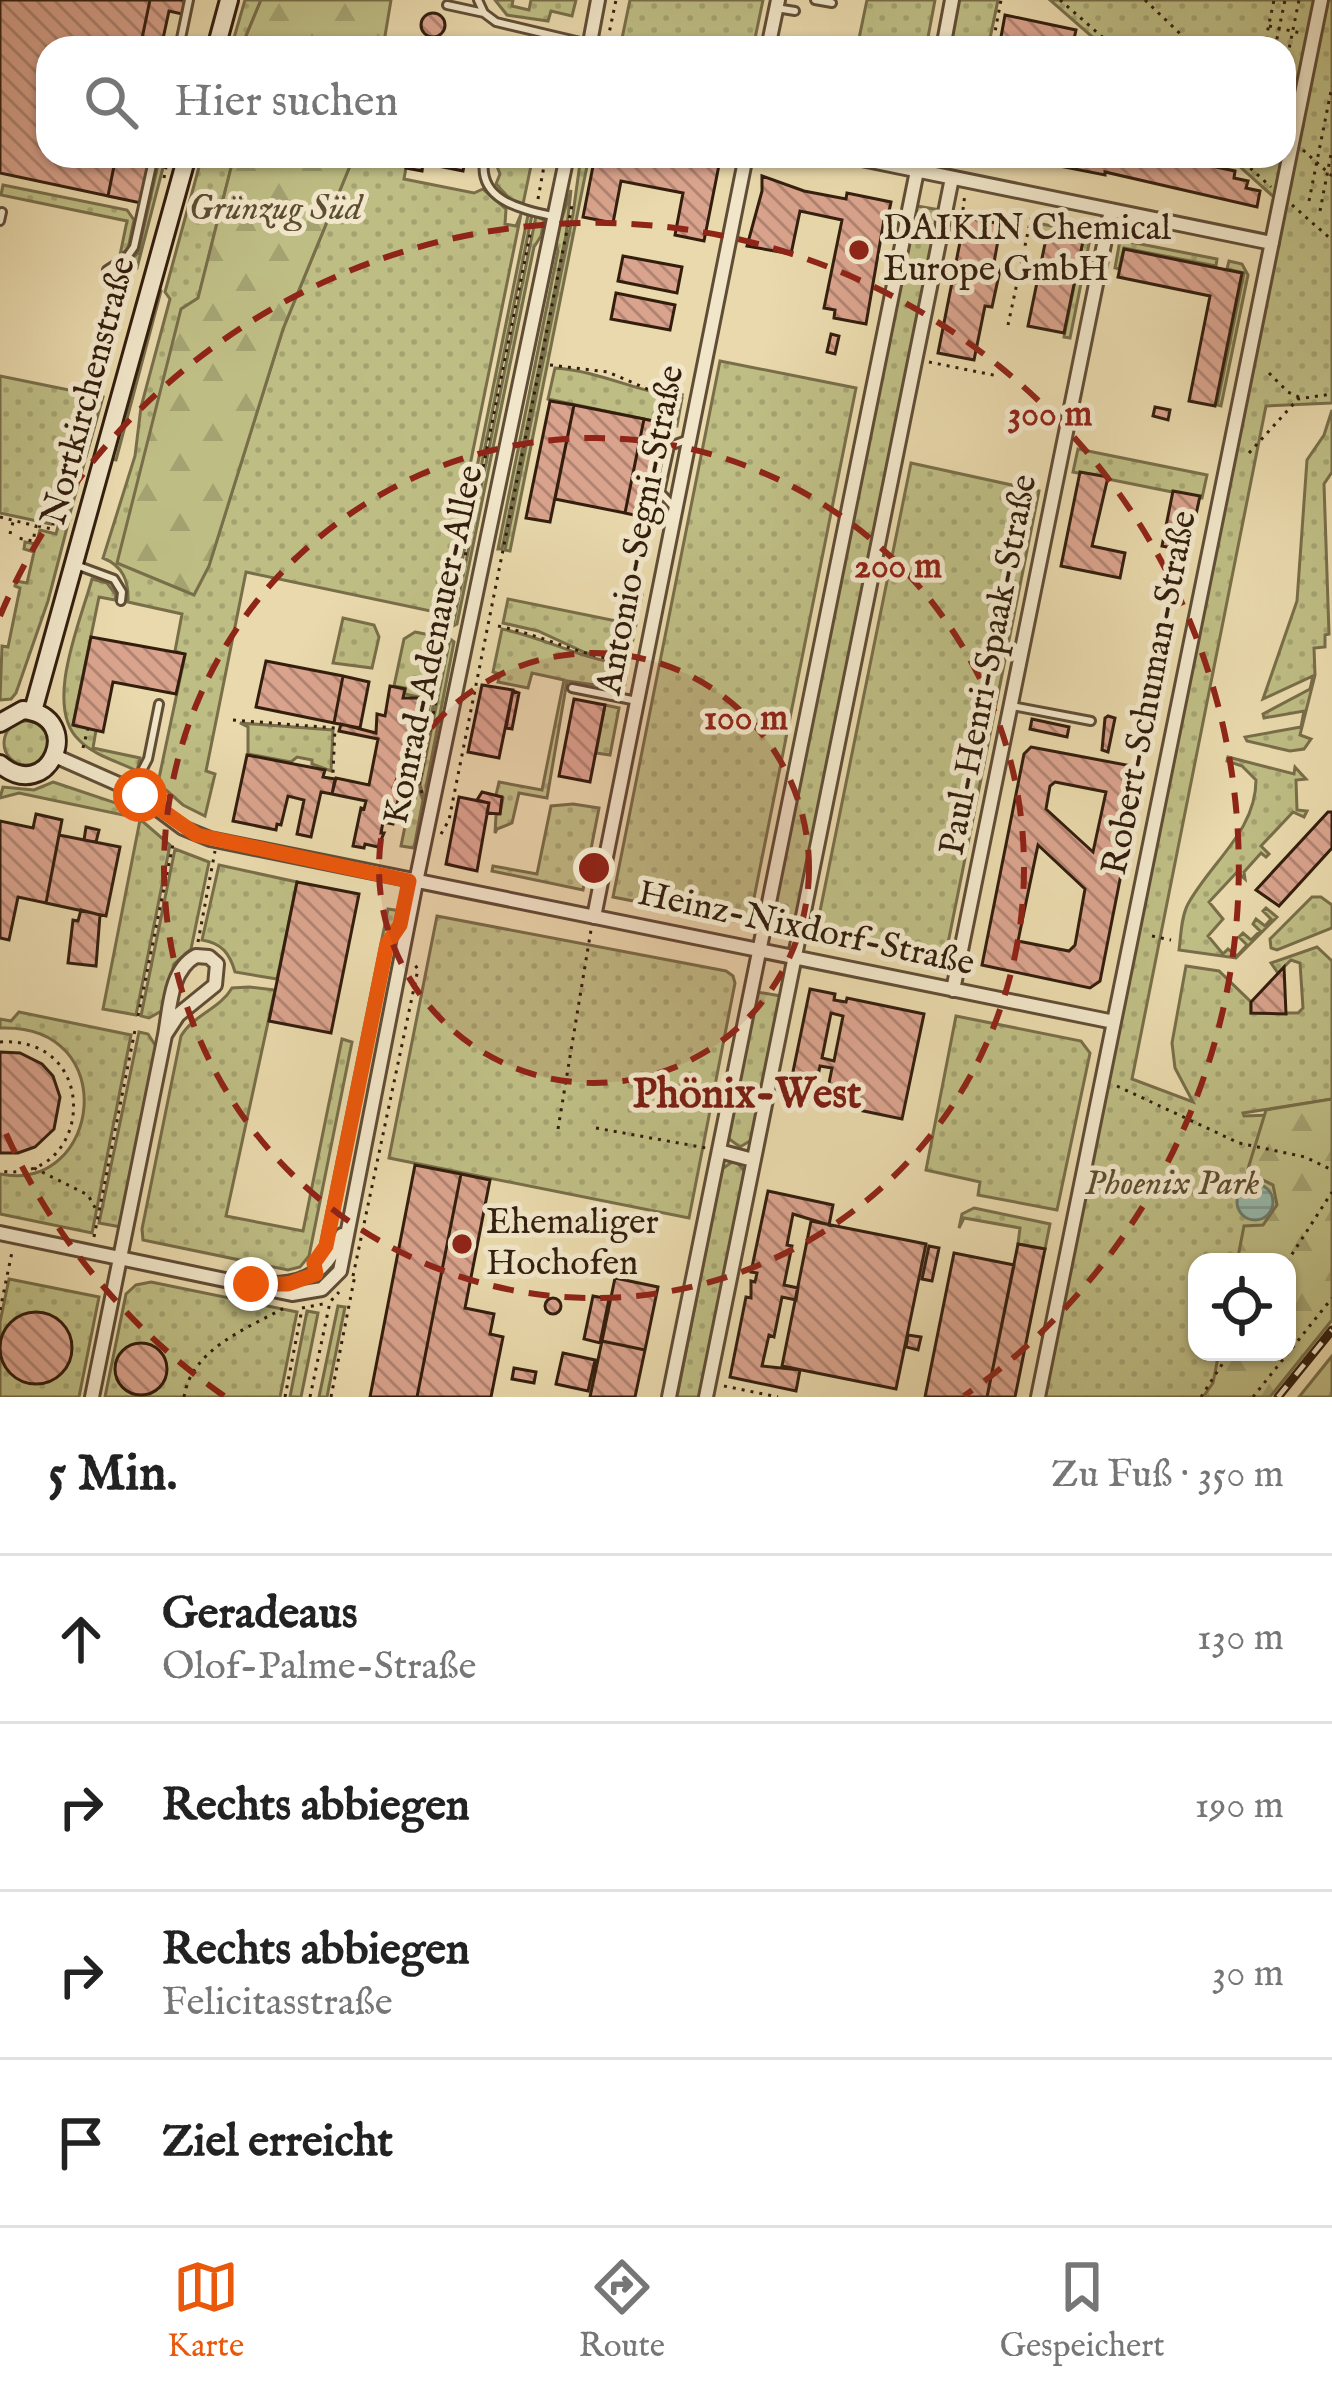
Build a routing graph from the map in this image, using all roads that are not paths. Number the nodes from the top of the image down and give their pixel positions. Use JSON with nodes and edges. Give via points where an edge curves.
{"nodes":[{"id":1,"x":189,"y":0,"type":"edge"},
{"id":2,"x":229,"y":0,"type":"edge"},
{"id":3,"x":478,"y":0,"type":"edge"},
{"id":4,"x":598,"y":0,"type":"edge"},
{"id":5,"x":815,"y":0,"type":"edge"},
{"id":6,"x":952,"y":0,"type":"edge"},
{"id":7,"x":1321,"y":0,"type":"edge"},
{"id":8,"x":832,"y":3,"type":"dead end"},
{"id":9,"x":777,"y":4,"type":"edge"},
{"id":10,"x":447,"y":5,"type":"dead end"},
{"id":11,"x":796,"y":11,"type":"dead end"},
{"id":12,"x":484,"y":13,"type":"junction"},
{"id":13,"x":181,"y":36,"type":"edge"},
{"id":14,"x":219,"y":36,"type":"edge"},
{"id":15,"x":543,"y":36,"type":"edge"},
{"id":16,"x":591,"y":36,"type":"edge"},
{"id":17,"x":770,"y":36,"type":"edge"},
{"id":18,"x":945,"y":36,"type":"edge"},
{"id":19,"x":1296,"y":126,"type":"edge"},
{"id":20,"x":151,"y":168,"type":"edge"},
{"id":21,"x":184,"y":168,"type":"edge"},
{"id":22,"x":484,"y":168,"type":"edge"},
{"id":23,"x":564,"y":168,"type":"edge"},
{"id":24,"x":744,"y":168,"type":"edge"},
{"id":25,"x":918,"y":168,"type":"edge"},
{"id":26,"x":931,"y":168,"type":"edge"},
{"id":27,"x":1288,"y":168,"type":"edge"},
{"id":28,"x":960,"y":180,"type":"junction"},
{"id":29,"x":1111,"y":209,"type":"junction"},
{"id":30,"x":553,"y":217,"type":"junction"},
{"id":31,"x":1272,"y":243,"type":"junction"},
{"id":32,"x":107,"y":270,"type":"dead end"},
{"id":33,"x":76,"y":565,"type":"junction"},
{"id":34,"x":121,"y":601,"type":"dead end"},
{"id":35,"x":572,"y":688,"type":"dead end"},
{"id":36,"x":637,"y":701,"type":"junction"},
{"id":37,"x":159,"y":704,"type":"dead end"},
{"id":38,"x":1011,"y":705,"type":"junction"},
{"id":39,"x":33,"y":711,"type":"junction"},
{"id":40,"x":1091,"y":721,"type":"dead end"},
{"id":41,"x":0,"y":722,"type":"edge"},
{"id":42,"x":55,"y":755,"type":"junction"},
{"id":43,"x":0,"y":764,"type":"edge"},
{"id":44,"x":132,"y":790,"type":"junction"},
{"id":45,"x":416,"y":882,"type":"junction"},
{"id":46,"x":594,"y":916,"type":"junction"},
{"id":47,"x":760,"y":950,"type":"junction"},
{"id":48,"x":794,"y":957,"type":"junction"},
{"id":49,"x":953,"y":990,"type":"junction"},
{"id":50,"x":1114,"y":1022,"type":"junction"},
{"id":51,"x":166,"y":1035,"type":"junction"},
{"id":52,"x":719,"y":1151,"type":"junction"},
{"id":53,"x":753,"y":1160,"type":"junction"},
{"id":54,"x":350,"y":1217,"type":"junction"},
{"id":55,"x":0,"y":1233,"type":"edge"},
{"id":56,"x":121,"y":1257,"type":"junction"},
{"id":57,"x":251,"y":1284,"type":"junction"},
{"id":58,"x":92,"y":1397,"type":"edge"},
{"id":59,"x":669,"y":1397,"type":"edge"},
{"id":60,"x":706,"y":1397,"type":"edge"},
{"id":61,"x":1038,"y":1397,"type":"edge"}],
"edges":[{"from":1,"to":13,"type":"lane"},
{"from":2,"to":14,"type":"main road"},
{"from":3,"to":12,"type":"lane"},
{"from":4,"to":16,"type":"street"},
{"from":5,"to":8,"type":"lane"},
{"from":6,"to":18,"type":"street"},
{"from":7,"to":19,"type":"street","name":"Robert-Schuman-Straße"},
{"from":9,"to":11,"type":"lane"},
{"from":9,"to":17,"type":"street"},
{"from":10,"to":12,"type":"lane"},
{"from":12,"to":15,"type":"lane"},
{"from":20,"to":32,"type":"lane","via":[[134,247]]},
{"from":21,"to":33,"type":"main road","name":"Nortkirchenstraße"},
{"from":22,"to":30,"type":"lane","via":[[493,193]]},
{"from":23,"to":30,"type":"street","name":"Konrad-Adenauer-Allee"},
{"from":24,"to":36,"type":"street","name":"Antonio-Segni-Straße"},
{"from":25,"to":47,"type":"street"},
{"from":26,"to":28,"type":"street"},
{"from":27,"to":31,"type":"street","name":"Robert-Schuman-Straße"},
{"from":28,"to":29,"type":"street"},
{"from":28,"to":48,"type":"street","via":[[915,360]]},
{"from":29,"to":31,"type":"street"},
{"from":29,"to":38,"type":"street","name":"Paul-Henri-Spaak-Straße"},
{"from":30,"to":45,"type":"street","name":"Konrad-Adenauer-Allee"},
{"from":31,"to":50,"type":"street","name":"Robert-Schuman-Straße"},
{"from":33,"to":34,"type":"lane","via":[[114,579]]},
{"from":33,"to":39,"type":"main road","name":"Nortkirchenstraße"},
{"from":35,"to":36,"type":"lane"},
{"from":36,"to":46,"type":"street","name":"Antonio-Segni-Straße"},
{"from":37,"to":44,"type":"lane"},
{"from":38,"to":40,"type":"lane"},
{"from":38,"to":49,"type":"street","name":"Paul-Henri-Spaak-Straße"},
{"from":39,"to":41,"type":"main road"},
{"from":39,"to":42,"type":"main road","via":[[54,728]]},
{"from":42,"to":43,"type":"main road","via":[[34,774]]},
{"from":42,"to":44,"type":"street","name":"Heinz-Nixdorf-Straße"},
{"from":44,"to":45,"type":"street","name":"Heinz-Nixdorf-Straße","via":[[197,835]]},
{"from":45,"to":46,"type":"street","name":"Heinz-Nixdorf-Straße"},
{"from":45,"to":54,"type":"street","name":"Konrad-Adenauer-Allee"},
{"from":46,"to":47,"type":"street","name":"Heinz-Nixdorf-Straße"},
{"from":47,"to":48,"type":"street","name":"Heinz-Nixdorf-Straße"},
{"from":47,"to":52,"type":"street"},
{"from":48,"to":49,"type":"street","name":"Heinz-Nixdorf-Straße"},
{"from":48,"to":53,"type":"street"},
{"from":49,"to":50,"type":"street","name":"Heinz-Nixdorf-Straße"},
{"from":50,"to":61,"type":"street","name":"Robert-Schuman-Straße"},
{"from":51,"to":51,"type":"street","via":[[215,985],[214,961],[196,956],[182,964]]},
{"from":51,"to":56,"type":"street"},
{"from":52,"to":53,"type":"street"},
{"from":52,"to":59,"type":"street"},
{"from":53,"to":60,"type":"street"},
{"from":54,"to":57,"type":"street","name":"Konrad-Adenauer-Allee","via":[[332,1260],[305,1280]]},
{"from":54,"to":57,"type":"street","name":"Konrad-Adenauer-Allee","via":[[340,1271],[327,1286],[292,1294]]},
{"from":55,"to":56,"type":"street"},
{"from":56,"to":57,"type":"street"},
{"from":56,"to":58,"type":"street"}]}
